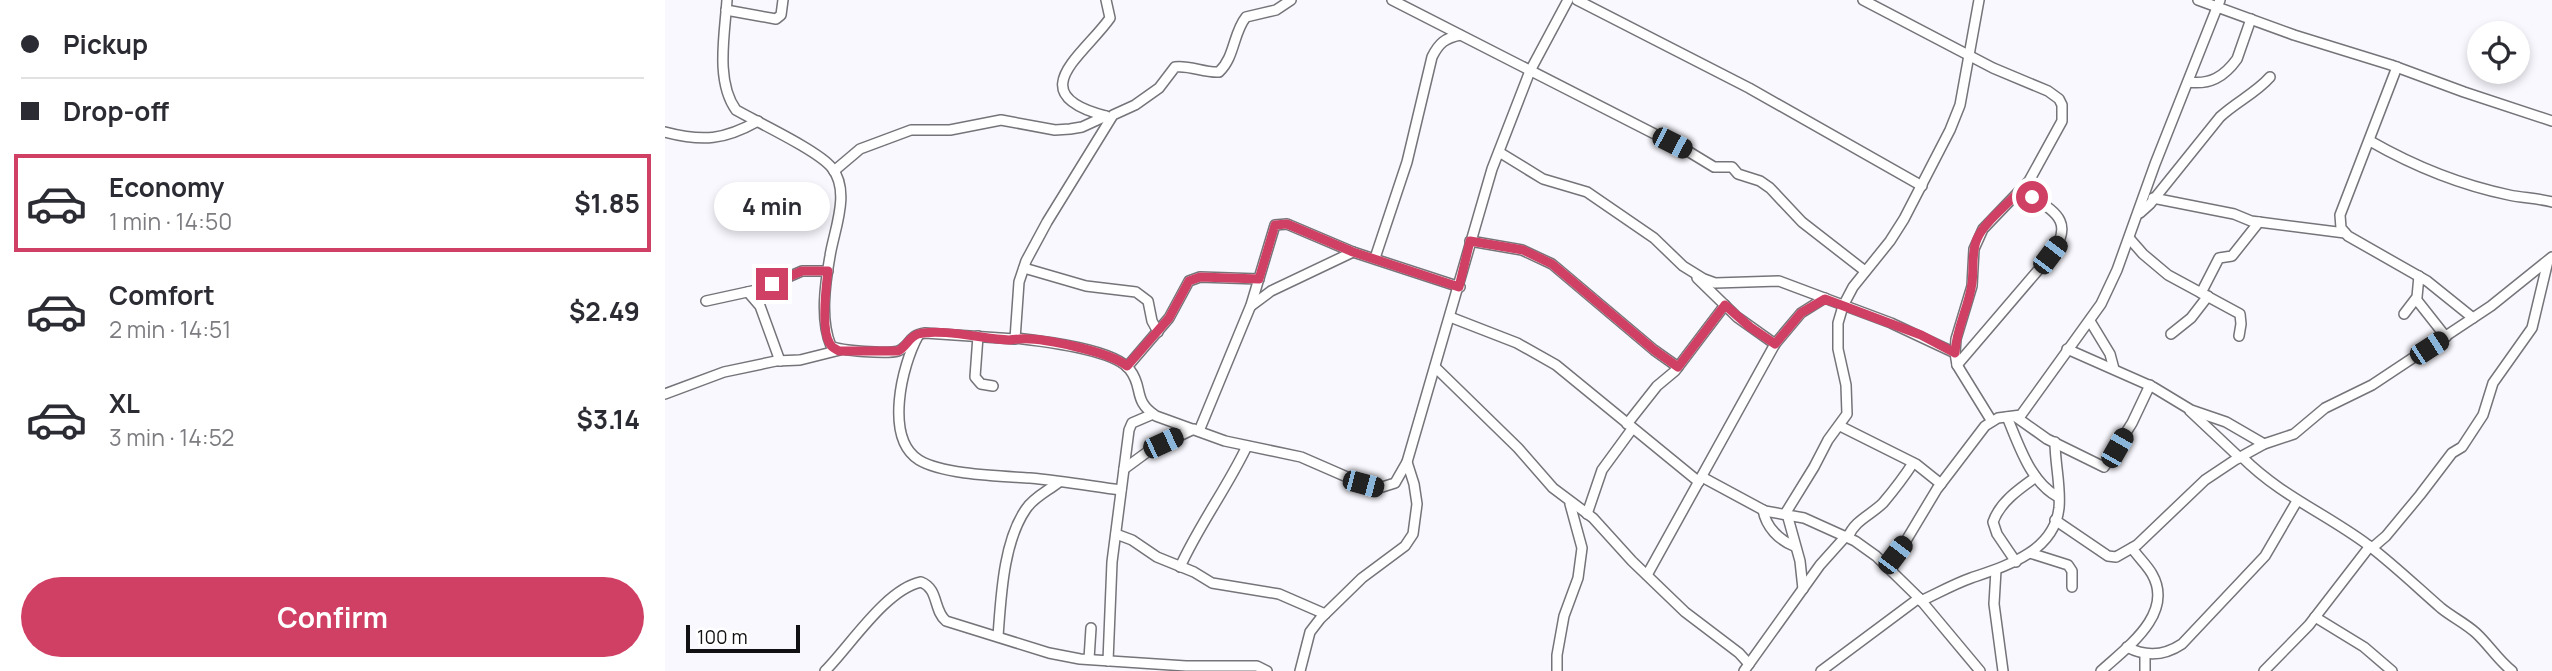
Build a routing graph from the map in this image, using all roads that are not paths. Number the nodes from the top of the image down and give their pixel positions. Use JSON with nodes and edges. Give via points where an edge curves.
{"nodes":[{"id":1,"x":783,"y":0,"type":"edge"},
{"id":2,"x":1105,"y":0,"type":"edge"},
{"id":3,"x":1291,"y":0,"type":"edge"},
{"id":4,"x":1392,"y":0,"type":"edge"},
{"id":5,"x":1568,"y":0,"type":"edge"},
{"id":6,"x":1577,"y":0,"type":"edge"},
{"id":7,"x":1863,"y":0,"type":"edge"},
{"id":8,"x":1979,"y":0,"type":"edge"},
{"id":9,"x":2198,"y":0,"type":"edge"},
{"id":10,"x":2218,"y":3,"type":"edge"},
{"id":11,"x":727,"y":5,"type":"edge"},
{"id":12,"x":2251,"y":19,"type":"junction"},
{"id":13,"x":1460,"y":35,"type":"junction"},
{"id":14,"x":1970,"y":56,"type":"junction"},
{"id":15,"x":2397,"y":68,"type":"junction"},
{"id":16,"x":1530,"y":71,"type":"junction"},
{"id":17,"x":2270,"y":77,"type":"dead end"},
{"id":18,"x":2188,"y":82,"type":"junction"},
{"id":19,"x":1109,"y":116,"type":"junction"},
{"id":20,"x":758,"y":121,"type":"junction"},
{"id":21,"x":2552,"y":121,"type":"edge"},
{"id":22,"x":665,"y":132,"type":"edge"},
{"id":23,"x":2370,"y":141,"type":"junction"},
{"id":24,"x":1499,"y":152,"type":"junction"},
{"id":25,"x":834,"y":171,"type":"junction"},
{"id":26,"x":1922,"y":186,"type":"junction"},
{"id":27,"x":2021,"y":189,"type":"junction"},
{"id":28,"x":2153,"y":198,"type":"junction"},
{"id":29,"x":2552,"y":202,"type":"edge"},
{"id":30,"x":2138,"y":215,"type":"junction"},
{"id":31,"x":2241,"y":216,"type":"junction"},
{"id":32,"x":2259,"y":222,"type":"junction"},
{"id":33,"x":2345,"y":233,"type":"junction"},
{"id":34,"x":2129,"y":238,"type":"junction"},
{"id":35,"x":2246,"y":239,"type":"junction"},
{"id":36,"x":1470,"y":241,"type":"junction"},
{"id":37,"x":1353,"y":252,"type":"junction"},
{"id":38,"x":1375,"y":258,"type":"junction"},
{"id":39,"x":2550,"y":259,"type":"edge"},
{"id":40,"x":1683,"y":265,"type":"junction"},
{"id":41,"x":1024,"y":268,"type":"junction"},
{"id":42,"x":828,"y":271,"type":"junction"},
{"id":43,"x":1865,"y":271,"type":"junction"},
{"id":44,"x":2419,"y":276,"type":"junction"},
{"id":45,"x":1259,"y":279,"type":"junction"},
{"id":46,"x":1459,"y":287,"type":"junction"},
{"id":47,"x":748,"y":292,"type":"junction"},
{"id":48,"x":2205,"y":295,"type":"junction"},
{"id":49,"x":1825,"y":299,"type":"junction"},
{"id":50,"x":2416,"y":299,"type":"junction"},
{"id":51,"x":706,"y":301,"type":"dead end"},
{"id":52,"x":1725,"y":305,"type":"junction"},
{"id":53,"x":1251,"y":306,"type":"junction"},
{"id":54,"x":1843,"y":306,"type":"junction"},
{"id":55,"x":2405,"y":314,"type":"dead end"},
{"id":56,"x":1450,"y":317,"type":"junction"},
{"id":57,"x":2473,"y":318,"type":"junction"},
{"id":58,"x":2090,"y":321,"type":"junction"},
{"id":59,"x":1158,"y":332,"type":"junction"},
{"id":60,"x":919,"y":334,"type":"junction"},
{"id":61,"x":2171,"y":334,"type":"dead end"},
{"id":62,"x":978,"y":336,"type":"junction"},
{"id":63,"x":2239,"y":336,"type":"dead end"},
{"id":64,"x":2446,"y":337,"type":"junction"},
{"id":65,"x":1016,"y":338,"type":"junction"},
{"id":66,"x":1775,"y":344,"type":"junction"},
{"id":67,"x":2067,"y":349,"type":"junction"},
{"id":68,"x":839,"y":351,"type":"junction"},
{"id":69,"x":1955,"y":353,"type":"junction"},
{"id":70,"x":780,"y":361,"type":"junction"},
{"id":71,"x":1957,"y":365,"type":"junction"},
{"id":72,"x":1127,"y":366,"type":"junction"},
{"id":73,"x":1435,"y":366,"type":"junction"},
{"id":74,"x":1678,"y":367,"type":"junction"},
{"id":75,"x":2114,"y":369,"type":"junction"},
{"id":76,"x":2150,"y":385,"type":"junction"},
{"id":77,"x":993,"y":386,"type":"dead end"},
{"id":78,"x":665,"y":394,"type":"edge"},
{"id":79,"x":2186,"y":407,"type":"junction"},
{"id":80,"x":1153,"y":414,"type":"junction"},
{"id":81,"x":2012,"y":417,"type":"junction"},
{"id":82,"x":1991,"y":420,"type":"junction"},
{"id":83,"x":1630,"y":426,"type":"junction"},
{"id":84,"x":1840,"y":426,"type":"junction"},
{"id":85,"x":1197,"y":430,"type":"junction"},
{"id":86,"x":2055,"y":442,"type":"junction"},
{"id":87,"x":2264,"y":444,"type":"junction"},
{"id":88,"x":1247,"y":446,"type":"junction"},
{"id":89,"x":2241,"y":457,"type":"junction"},
{"id":90,"x":1407,"y":462,"type":"junction"},
{"id":91,"x":1913,"y":463,"type":"junction"},
{"id":92,"x":1124,"y":469,"type":"junction"},
{"id":93,"x":2036,"y":477,"type":"junction"},
{"id":94,"x":1701,"y":479,"type":"junction"},
{"id":95,"x":1059,"y":482,"type":"junction"},
{"id":96,"x":1941,"y":484,"type":"junction"},
{"id":97,"x":1121,"y":490,"type":"junction"},
{"id":98,"x":2059,"y":497,"type":"junction"},
{"id":99,"x":2297,"y":501,"type":"junction"},
{"id":100,"x":1569,"y":502,"type":"junction"},
{"id":101,"x":1763,"y":510,"type":"junction"},
{"id":102,"x":1587,"y":514,"type":"junction"},
{"id":103,"x":1786,"y":514,"type":"junction"},
{"id":104,"x":2055,"y":520,"type":"junction"},
{"id":105,"x":1116,"y":534,"type":"junction"},
{"id":106,"x":1847,"y":536,"type":"junction"},
{"id":107,"x":1794,"y":547,"type":"junction"},
{"id":108,"x":2371,"y":547,"type":"junction"},
{"id":109,"x":2132,"y":548,"type":"junction"},
{"id":110,"x":2030,"y":553,"type":"junction"},
{"id":111,"x":2016,"y":562,"type":"junction"},
{"id":112,"x":1886,"y":566,"type":"junction"},
{"id":113,"x":1179,"y":567,"type":"junction"},
{"id":114,"x":1996,"y":570,"type":"junction"},
{"id":115,"x":1647,"y":575,"type":"junction"},
{"id":116,"x":2072,"y":587,"type":"dead end"},
{"id":117,"x":1803,"y":589,"type":"junction"},
{"id":118,"x":1920,"y":599,"type":"junction"},
{"id":119,"x":1325,"y":614,"type":"junction"},
{"id":120,"x":2315,"y":617,"type":"junction"},
{"id":121,"x":1091,"y":628,"type":"dead end"},
{"id":122,"x":998,"y":636,"type":"junction"},
{"id":123,"x":2127,"y":647,"type":"junction"},
{"id":124,"x":2145,"y":654,"type":"junction"},
{"id":125,"x":1089,"y":660,"type":"junction"},
{"id":126,"x":1108,"y":661,"type":"junction"},
{"id":127,"x":1747,"y":667,"type":"edge"},
{"id":128,"x":1186,"y":668,"type":"edge"},
{"id":129,"x":825,"y":671,"type":"edge"},
{"id":130,"x":1267,"y":671,"type":"edge"},
{"id":131,"x":1300,"y":671,"type":"edge"},
{"id":132,"x":1557,"y":671,"type":"edge"},
{"id":133,"x":1821,"y":671,"type":"edge"},
{"id":134,"x":1980,"y":671,"type":"edge"},
{"id":135,"x":2003,"y":671,"type":"edge"},
{"id":136,"x":2101,"y":671,"type":"edge"},
{"id":137,"x":2145,"y":671,"type":"edge"},
{"id":138,"x":2264,"y":671,"type":"edge"},
{"id":139,"x":2392,"y":671,"type":"edge"},
{"id":140,"x":2512,"y":671,"type":"edge"}],
"edges":[{"from":1,"to":11,"type":"street","via":[[776,19]]},
{"from":2,"to":19,"type":"street","via":[[1109,19],[1076,55],[1062,87],[1074,102]]},
{"from":3,"to":19,"type":"street","via":[[1276,10],[1246,16],[1219,72],[1175,67],[1159,88],[1136,105]]},
{"from":4,"to":13,"type":"street"},
{"from":5,"to":16,"type":"street"},
{"from":6,"to":26,"type":"street","via":[[1749,88]]},
{"from":7,"to":14,"type":"street"},
{"from":8,"to":14,"type":"street"},
{"from":9,"to":10,"type":"street"},
{"from":10,"to":12,"type":"street"},
{"from":10,"to":18,"type":"street"},
{"from":11,"to":20,"type":"street","via":[[726,88],[736,110]]},
{"from":12,"to":15,"type":"street"},
{"from":12,"to":18,"type":"street","via":[[2233,65],[2217,79]]},
{"from":13,"to":16,"type":"street"},
{"from":13,"to":38,"type":"street","via":[[1439,44],[1432,57],[1408,162]]},
{"from":14,"to":26,"type":"street","via":[[1960,105]]},
{"from":14,"to":27,"type":"street","via":[[2049,92],[2062,105],[2062,121],[2049,149]]},
{"from":15,"to":21,"type":"street"},
{"from":15,"to":23,"type":"street"},
{"from":16,"to":24,"type":"street"},
{"from":16,"to":43,"type":"street","via":[[1714,167],[1732,167],[1738,174],[1761,181],[1802,222]]},
{"from":17,"to":28,"type":"street","via":[[2220,117]]},
{"from":18,"to":30,"type":"street"},
{"from":19,"to":25,"type":"street","via":[[1070,129],[1001,120],[950,130],[911,130],[860,149]]},
{"from":19,"to":41,"type":"street"},
{"from":20,"to":22,"type":"street","via":[[719,138]]},
{"from":20,"to":25,"type":"street"},
{"from":23,"to":29,"type":"street","via":[[2475,186]]},
{"from":23,"to":33,"type":"street","via":[[2340,215]]},
{"from":24,"to":36,"type":"street"},
{"from":24,"to":40,"type":"street","via":[[1543,179],[1587,192],[1654,238]]},
{"from":25,"to":42,"type":"street","via":[[840,205]]},
{"from":26,"to":43,"type":"street","via":[[1890,241]]},
{"from":27,"to":69,"type":"street","via":[[1977,239],[1972,286]]},
{"from":27,"to":71,"type":"street","via":[[2055,214],[2062,236]]},
{"from":28,"to":30,"type":"street"},
{"from":28,"to":31,"type":"street"},
{"from":30,"to":34,"type":"street"},
{"from":31,"to":32,"type":"street"},
{"from":31,"to":35,"type":"street"},
{"from":32,"to":33,"type":"street"},
{"from":32,"to":35,"type":"street"},
{"from":33,"to":44,"type":"street"},
{"from":34,"to":48,"type":"street","via":[[2161,269]]},
{"from":34,"to":58,"type":"street"},
{"from":35,"to":48,"type":"street","via":[[2232,256],[2218,258]]},
{"from":36,"to":46,"type":"street"},
{"from":36,"to":74,"type":"street","via":[[1523,250],[1552,264]]},
{"from":37,"to":38,"type":"street"},
{"from":37,"to":45,"type":"street","via":[[1280,223],[1270,237]]},
{"from":37,"to":53,"type":"street","via":[[1280,286]]},
{"from":38,"to":46,"type":"street"},
{"from":39,"to":57,"type":"street"},
{"from":39,"to":108,"type":"street","via":[[2532,328],[2493,383],[2483,415],[2462,447]]},
{"from":40,"to":49,"type":"street","via":[[1715,283],[1779,281]]},
{"from":40,"to":52,"type":"street"},
{"from":41,"to":59,"type":"street","via":[[1086,286],[1136,292],[1147,301]]},
{"from":41,"to":65,"type":"street"},
{"from":42,"to":47,"type":"street","via":[[802,271]]},
{"from":42,"to":68,"type":"street","via":[[827,337]]},
{"from":43,"to":54,"type":"street"},
{"from":44,"to":50,"type":"street"},
{"from":44,"to":57,"type":"street"},
{"from":45,"to":53,"type":"street"},
{"from":45,"to":59,"type":"street","via":[[1200,277],[1189,281]]},
{"from":46,"to":56,"type":"street"},
{"from":47,"to":51,"type":"street"},
{"from":47,"to":70,"type":"street","via":[[760,306]]},
{"from":48,"to":61,"type":"street","via":[[2191,318]]},
{"from":48,"to":63,"type":"street","via":[[2240,314]]},
{"from":49,"to":54,"type":"street"},
{"from":49,"to":66,"type":"street","via":[[1801,313]]},
{"from":50,"to":55,"type":"street"},
{"from":50,"to":64,"type":"street"},
{"from":52,"to":66,"type":"street"},
{"from":52,"to":74,"type":"street"},
{"from":53,"to":85,"type":"street"},
{"from":54,"to":69,"type":"street"},
{"from":54,"to":84,"type":"street","via":[[1837,349],[1848,400]]},
{"from":56,"to":73,"type":"street"},
{"from":56,"to":83,"type":"street","via":[[1517,343],[1556,365]]},
{"from":57,"to":64,"type":"street"},
{"from":58,"to":67,"type":"street"},
{"from":58,"to":75,"type":"street"},
{"from":59,"to":72,"type":"street"},
{"from":60,"to":62,"type":"street"},
{"from":60,"to":68,"type":"street","via":[[898,351]]},
{"from":60,"to":95,"type":"street","via":[[898,412],[899,429],[918,460],[950,470]]},
{"from":62,"to":65,"type":"street"},
{"from":62,"to":77,"type":"street","via":[[975,377],[981,384]]},
{"from":64,"to":87,"type":"street","via":[[2372,385],[2325,408],[2294,434]]},
{"from":65,"to":72,"type":"street","via":[[1085,349]]},
{"from":66,"to":94,"type":"street"},
{"from":67,"to":75,"type":"street"},
{"from":67,"to":81,"type":"street","via":[[2024,412]]},
{"from":68,"to":70,"type":"street"},
{"from":69,"to":71,"type":"street"},
{"from":70,"to":78,"type":"street","via":[[724,372]]},
{"from":71,"to":82,"type":"street"},
{"from":72,"to":80,"type":"street","via":[[1140,401]]},
{"from":73,"to":90,"type":"street"},
{"from":73,"to":100,"type":"street"},
{"from":74,"to":83,"type":"street","via":[[1657,386]]},
{"from":75,"to":76,"type":"street"},
{"from":76,"to":79,"type":"street"},
{"from":76,"to":86,"type":"street","via":[[2106,466]]},
{"from":79,"to":87,"type":"street","via":[[2226,422]]},
{"from":79,"to":89,"type":"street"},
{"from":80,"to":85,"type":"street"},
{"from":80,"to":92,"type":"street","via":[[1132,424]]},
{"from":81,"to":82,"type":"street"},
{"from":81,"to":86,"type":"street"},
{"from":81,"to":93,"type":"street"},
{"from":82,"to":96,"type":"street"},
{"from":83,"to":94,"type":"street"},
{"from":83,"to":102,"type":"street","via":[[1608,459]]},
{"from":84,"to":91,"type":"street"},
{"from":84,"to":103,"type":"street"},
{"from":85,"to":88,"type":"street"},
{"from":85,"to":92,"type":"street","via":[[1150,450]]},
{"from":86,"to":98,"type":"street"},
{"from":87,"to":89,"type":"street"},
{"from":88,"to":90,"type":"street","via":[[1301,457],[1379,488],[1395,483]]},
{"from":88,"to":113,"type":"street"},
{"from":89,"to":99,"type":"street"},
{"from":89,"to":109,"type":"street","via":[[2205,480]]},
{"from":90,"to":119,"type":"street","via":[[1417,504],[1413,534]]},
{"from":91,"to":96,"type":"street"},
{"from":91,"to":106,"type":"street","via":[[1890,495]]},
{"from":92,"to":97,"type":"street"},
{"from":93,"to":98,"type":"street"},
{"from":93,"to":111,"type":"street","via":[[1997,511],[1993,522]]},
{"from":94,"to":101,"type":"street"},
{"from":94,"to":115,"type":"street"},
{"from":95,"to":97,"type":"street"},
{"from":95,"to":122,"type":"street","via":[[1036,497],[1017,525],[1009,546]]},
{"from":96,"to":112,"type":"street"},
{"from":97,"to":105,"type":"street"},
{"from":98,"to":104,"type":"street"},
{"from":99,"to":108,"type":"street"},
{"from":99,"to":124,"type":"street","via":[[2265,556],[2182,644],[2170,652]]},
{"from":100,"to":102,"type":"street"},
{"from":100,"to":132,"type":"street","via":[[1581,548],[1578,578],[1564,616]]},
{"from":101,"to":103,"type":"street"},
{"from":101,"to":107,"type":"street","via":[[1773,530]]},
{"from":102,"to":115,"type":"street"},
{"from":103,"to":106,"type":"street"},
{"from":103,"to":107,"type":"street","via":[[1794,532]]},
{"from":104,"to":109,"type":"street","via":[[2108,556]]},
{"from":104,"to":110,"type":"street"},
{"from":105,"to":113,"type":"street"},
{"from":105,"to":126,"type":"street"},
{"from":106,"to":112,"type":"street"},
{"from":106,"to":117,"type":"street"},
{"from":107,"to":117,"type":"street"},
{"from":108,"to":120,"type":"street"},
{"from":108,"to":140,"type":"street","via":[[2478,635]]},
{"from":109,"to":123,"type":"street","via":[[2152,573],[2158,594],[2148,625]]},
{"from":110,"to":111,"type":"street"},
{"from":110,"to":116,"type":"street","via":[[2068,565]]},
{"from":111,"to":114,"type":"street"},
{"from":112,"to":118,"type":"street"},
{"from":113,"to":119,"type":"street","via":[[1221,586],[1279,594]]},
{"from":114,"to":118,"type":"street"},
{"from":114,"to":135,"type":"street","via":[[1994,604]]},
{"from":115,"to":127,"type":"street","via":[[1685,612],[1739,653]]},
{"from":117,"to":127,"type":"street"},
{"from":118,"to":133,"type":"street"},
{"from":118,"to":134,"type":"street"},
{"from":119,"to":131,"type":"street","via":[[1310,632]]},
{"from":120,"to":138,"type":"street"},
{"from":120,"to":139,"type":"street","via":[[2364,647]]},
{"from":121,"to":125,"type":"street"},
{"from":122,"to":125,"type":"street"},
{"from":122,"to":129,"type":"street","via":[[946,621],[932,590],[921,582],[905,587],[866,623]]},
{"from":123,"to":124,"type":"street"},
{"from":123,"to":136,"type":"street"},
{"from":124,"to":137,"type":"street"},
{"from":125,"to":126,"type":"street"},
{"from":126,"to":128,"type":"street"},
{"from":128,"to":130,"type":"street","via":[[1257,666]]}]}
